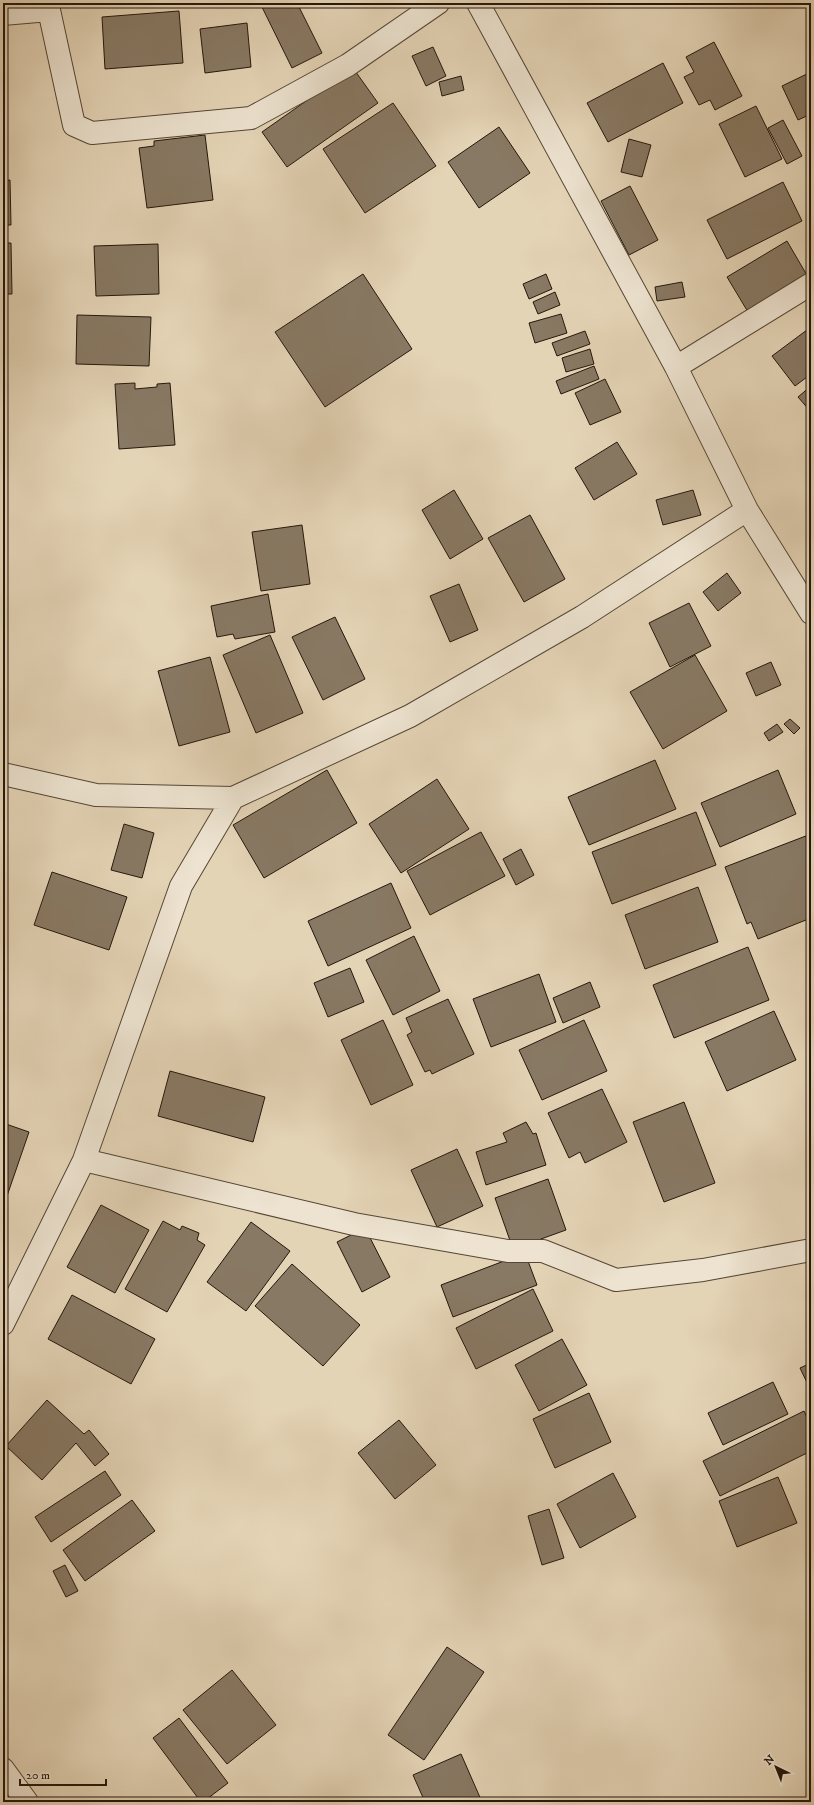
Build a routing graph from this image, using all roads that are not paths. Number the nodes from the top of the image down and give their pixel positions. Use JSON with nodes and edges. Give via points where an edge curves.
{"nodes":[{"id":1,"x":438,"y":3,"type":"edge"},
{"id":2,"x":478,"y":3,"type":"edge"},
{"id":3,"x":49,"y":6,"type":"edge"},
{"id":4,"x":3,"y":14,"type":"edge"},
{"id":5,"x":811,"y":284,"type":"edge"},
{"id":6,"x":676,"y":367,"type":"junction"},
{"id":7,"x":747,"y":510,"type":"junction"},
{"id":8,"x":811,"y":613,"type":"edge"},
{"id":9,"x":3,"y":774,"type":"edge"},
{"id":10,"x":233,"y":798,"type":"junction"},
{"id":11,"x":84,"y":1160,"type":"junction"},
{"id":12,"x":811,"y":1250,"type":"edge"},
{"id":13,"x":8,"y":1302,"type":"edge"},
{"id":14,"x":3,"y":1324,"type":"edge"},
{"id":15,"x":3,"y":1769,"type":"edge"},
{"id":16,"x":27,"y":1802,"type":"edge"}],
"edges":[{"from":1,"to":3,"type":"street","via":[[348,65],[251,118],[92,133],[74,125]]},
{"from":2,"to":6,"type":"street"},
{"from":3,"to":4,"type":"street"},
{"from":5,"to":6,"type":"street"},
{"from":6,"to":7,"type":"street"},
{"from":7,"to":8,"type":"street"},
{"from":7,"to":10,"type":"street","via":[[582,617],[410,716]]},
{"from":9,"to":10,"type":"street","via":[[96,795]]},
{"from":10,"to":11,"type":"street","via":[[181,886]]},
{"from":11,"to":12,"type":"street","via":[[354,1224],[508,1251],[543,1251],[616,1280],[703,1270]]},
{"from":11,"to":13,"type":"street"},
{"from":13,"to":14,"type":"street"},
{"from":15,"to":16,"type":"street"}]}
